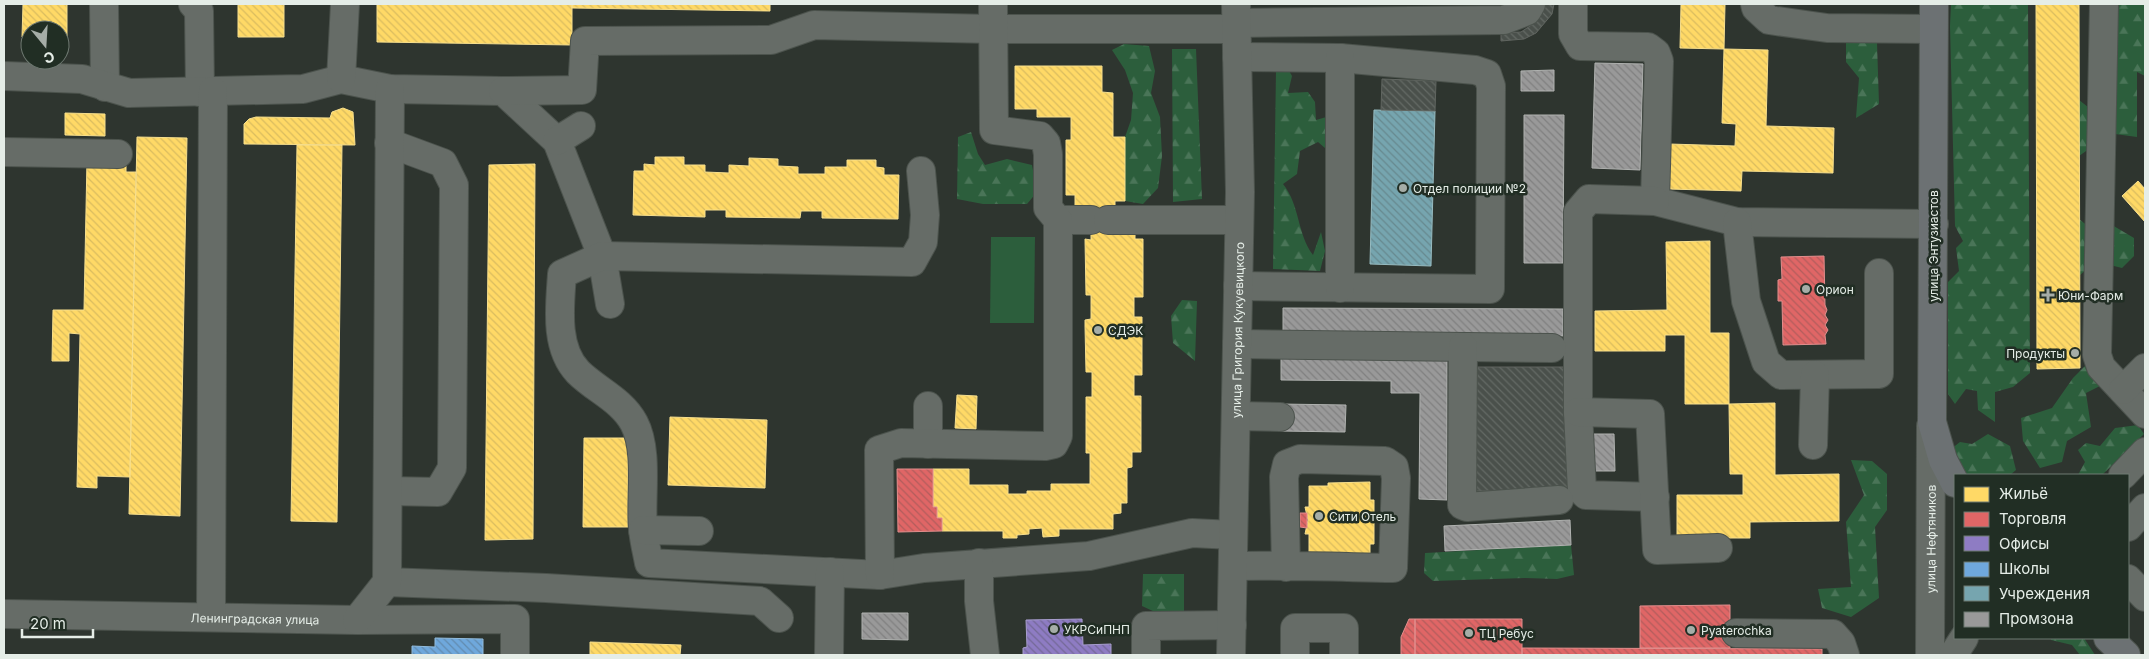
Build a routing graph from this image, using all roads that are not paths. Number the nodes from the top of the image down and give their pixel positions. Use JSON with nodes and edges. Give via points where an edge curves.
{"nodes":[{"id":1,"x":104,"y":4,"type":"edge"},
{"id":2,"x":193,"y":4,"type":"edge"},
{"id":3,"x":345,"y":4,"type":"edge"},
{"id":4,"x":1531,"y":4,"type":"edge"},
{"id":5,"x":1573,"y":4,"type":"edge"},
{"id":6,"x":1755,"y":4,"type":"edge"},
{"id":7,"x":2104,"y":4,"type":"edge"},
{"id":8,"x":1312,"y":13,"type":"edge"},
{"id":9,"x":1934,"y":16,"type":"edge"},
{"id":10,"x":992,"y":17,"type":"edge"},
{"id":11,"x":1236,"y":19,"type":"edge"},
{"id":12,"x":1236,"y":57,"type":"junction"},
{"id":13,"x":1340,"y":58,"type":"junction"},
{"id":14,"x":4,"y":76,"type":"edge"},
{"id":15,"x":341,"y":79,"type":"junction"},
{"id":16,"x":105,"y":87,"type":"junction"},
{"id":17,"x":390,"y":89,"type":"junction"},
{"id":18,"x":207,"y":91,"type":"junction"},
{"id":19,"x":503,"y":91,"type":"junction"},
{"id":20,"x":581,"y":126,"type":"dead end"},
{"id":21,"x":557,"y":142,"type":"junction"},
{"id":22,"x":389,"y":143,"type":"junction"},
{"id":23,"x":4,"y":152,"type":"edge"},
{"id":24,"x":118,"y":154,"type":"dead end"},
{"id":25,"x":922,"y":171,"type":"dead end"},
{"id":26,"x":1655,"y":201,"type":"junction"},
{"id":27,"x":1058,"y":220,"type":"junction"},
{"id":28,"x":1239,"y":220,"type":"junction"},
{"id":29,"x":1737,"y":222,"type":"junction"},
{"id":30,"x":1934,"y":224,"type":"junction"},
{"id":31,"x":602,"y":256,"type":"junction"},
{"id":32,"x":1878,"y":272,"type":"dead end"},
{"id":33,"x":1238,"y":286,"type":"junction"},
{"id":34,"x":1340,"y":288,"type":"junction"},
{"id":35,"x":610,"y":304,"type":"dead end"},
{"id":36,"x":1237,"y":344,"type":"junction"},
{"id":37,"x":1463,"y":347,"type":"junction"},
{"id":38,"x":1552,"y":348,"type":"dead end"},
{"id":39,"x":2145,"y":368,"type":"edge"},
{"id":40,"x":1815,"y":376,"type":"junction"},
{"id":41,"x":2123,"y":390,"type":"junction"},
{"id":42,"x":928,"y":406,"type":"dead end"},
{"id":43,"x":1578,"y":412,"type":"junction"},
{"id":44,"x":2145,"y":414,"type":"edge"},
{"id":45,"x":1236,"y":416,"type":"junction"},
{"id":46,"x":1280,"y":417,"type":"dead end"},
{"id":47,"x":1932,"y":422,"type":"junction"},
{"id":48,"x":928,"y":444,"type":"junction"},
{"id":49,"x":1814,"y":444,"type":"dead end"},
{"id":50,"x":2145,"y":452,"type":"edge"},
{"id":51,"x":2124,"y":474,"type":"edge"},
{"id":52,"x":1954,"y":481,"type":"edge"},
{"id":53,"x":388,"y":491,"type":"junction"},
{"id":54,"x":1655,"y":497,"type":"junction"},
{"id":55,"x":1559,"y":500,"type":"dead end"},
{"id":56,"x":2145,"y":508,"type":"edge"},
{"id":57,"x":2129,"y":526,"type":"edge"},
{"id":58,"x":643,"y":530,"type":"junction"},
{"id":59,"x":699,"y":531,"type":"dead end"},
{"id":60,"x":1233,"y":535,"type":"junction"},
{"id":61,"x":1718,"y":548,"type":"dead end"},
{"id":62,"x":978,"y":563,"type":"junction"},
{"id":63,"x":1232,"y":566,"type":"junction"},
{"id":64,"x":1286,"y":567,"type":"junction"},
{"id":65,"x":830,"y":572,"type":"junction"},
{"id":66,"x":880,"y":575,"type":"junction"},
{"id":67,"x":2129,"y":580,"type":"edge"},
{"id":68,"x":387,"y":582,"type":"junction"},
{"id":69,"x":2145,"y":597,"type":"edge"},
{"id":70,"x":4,"y":614,"type":"edge"},
{"id":71,"x":211,"y":617,"type":"junction"},
{"id":72,"x":780,"y":618,"type":"dead end"},
{"id":73,"x":357,"y":620,"type":"junction"},
{"id":74,"x":1232,"y":625,"type":"junction"},
{"id":75,"x":1736,"y":633,"type":"dead end"},
{"id":76,"x":1963,"y":639,"type":"edge"},
{"id":77,"x":2109,"y":639,"type":"edge"},
{"id":78,"x":515,"y":655,"type":"edge"},
{"id":79,"x":829,"y":655,"type":"edge"},
{"id":80,"x":985,"y":655,"type":"edge"},
{"id":81,"x":1146,"y":655,"type":"edge"},
{"id":82,"x":1231,"y":655,"type":"edge"},
{"id":83,"x":1295,"y":655,"type":"edge"},
{"id":84,"x":1344,"y":655,"type":"edge"},
{"id":85,"x":1845,"y":655,"type":"edge"},
{"id":86,"x":1930,"y":655,"type":"edge"},
{"id":87,"x":1953,"y":655,"type":"edge"},
{"id":88,"x":2126,"y":655,"type":"edge"}],
"edges":[{"from":1,"to":16,"type":"street"},
{"from":2,"to":18,"type":"street","via":[[199,11]]},
{"from":3,"to":15,"type":"street"},
{"from":4,"to":8,"type":"street","via":[[1526,11],[1504,20]]},
{"from":5,"to":26,"type":"street","via":[[1573,34],[1580,46],[1648,47],[1656,53],[1659,61]]},
{"from":6,"to":9,"type":"street","via":[[1770,20],[1827,28]]},
{"from":7,"to":41,"type":"street","via":[[2097,355],[2101,367]]},
{"from":8,"to":11,"type":"street"},
{"from":9,"to":30,"type":"main road","name":"улица Энтузиастов"},
{"from":10,"to":11,"type":"street"},
{"from":10,"to":19,"type":"street","via":[[814,25],[771,40],[585,41],[582,90]]},
{"from":10,"to":27,"type":"street","via":[[994,130],[1040,136],[1046,144],[1048,208]]},
{"from":11,"to":12,"type":"street","name":"улица Григория Кукуевицкого"},
{"from":12,"to":13,"type":"street"},
{"from":12,"to":28,"type":"street","name":"улица Григория Кукуевицкого"},
{"from":13,"to":34,"type":"street"},
{"from":13,"to":34,"type":"street","via":[[1475,70],[1487,74],[1491,86],[1490,289]]},
{"from":14,"to":16,"type":"street","via":[[82,79]]},
{"from":15,"to":17,"type":"street"},
{"from":15,"to":18,"type":"street","via":[[302,89]]},
{"from":16,"to":18,"type":"street","via":[[129,93]]},
{"from":17,"to":19,"type":"street"},
{"from":17,"to":22,"type":"street"},
{"from":18,"to":71,"type":"street"},
{"from":19,"to":21,"type":"street"},
{"from":20,"to":21,"type":"street"},
{"from":21,"to":31,"type":"street"},
{"from":22,"to":53,"type":"street"},
{"from":22,"to":53,"type":"street","via":[[443,164],[454,185],[452,468],[438,492]]},
{"from":23,"to":24,"type":"street"},
{"from":25,"to":31,"type":"street","via":[[923,242],[912,262]]},
{"from":26,"to":29,"type":"street"},
{"from":26,"to":43,"type":"street","via":[[1589,199],[1578,212]]},
{"from":27,"to":28,"type":"street"},
{"from":27,"to":48,"type":"street","via":[[1058,436],[1054,444]]},
{"from":28,"to":33,"type":"street","name":"улица Григория Кукуевицкого"},
{"from":29,"to":30,"type":"street"},
{"from":29,"to":40,"type":"street","via":[[1746,301],[1766,362],[1780,375]]},
{"from":30,"to":47,"type":"main road","name":"улица Энтузиастов"},
{"from":31,"to":35,"type":"street"},
{"from":31,"to":58,"type":"street","via":[[562,274],[563,348],[578,372],[609,394],[634,424],[641,450]]},
{"from":32,"to":40,"type":"street","via":[[1879,374]]},
{"from":33,"to":34,"type":"street"},
{"from":33,"to":36,"type":"street","name":"улица Григория Кукуевицкого"},
{"from":36,"to":37,"type":"street"},
{"from":36,"to":45,"type":"street","name":"улица Григория Кукуевицкого"},
{"from":37,"to":38,"type":"street"},
{"from":37,"to":55,"type":"street","via":[[1462,506]]},
{"from":39,"to":41,"type":"street"},
{"from":40,"to":49,"type":"street"},
{"from":41,"to":44,"type":"street"},
{"from":42,"to":48,"type":"street"},
{"from":43,"to":54,"type":"street","via":[[1582,491],[1586,495]]},
{"from":43,"to":54,"type":"street","via":[[1650,414]]},
{"from":45,"to":46,"type":"street"},
{"from":45,"to":60,"type":"street","name":"улица Григория Кукуевицкого"},
{"from":47,"to":52,"type":"main road","name":"улица Энтузиастов","via":[[1943,460]]},
{"from":47,"to":86,"type":"street","name":"улица Нефтяников"},
{"from":48,"to":66,"type":"street","via":[[901,443],[879,450]]},
{"from":50,"to":51,"type":"street"},
{"from":53,"to":68,"type":"street"},
{"from":54,"to":61,"type":"street","via":[[1657,550]]},
{"from":56,"to":57,"type":"street"},
{"from":58,"to":59,"type":"street"},
{"from":58,"to":65,"type":"street","via":[[649,563]]},
{"from":60,"to":62,"type":"street","via":[[1192,534],[1089,556]]},
{"from":60,"to":63,"type":"street","name":"улица Григория Кукуевицкого"},
{"from":62,"to":66,"type":"street"},
{"from":62,"to":80,"type":"street"},
{"from":63,"to":64,"type":"street"},
{"from":63,"to":74,"type":"street","name":"улица Григория Кукуевицкого"},
{"from":64,"to":64,"type":"street","via":[[1284,477],[1287,464],[1300,459],[1385,461],[1394,467],[1393,568]]},
{"from":65,"to":66,"type":"street"},
{"from":65,"to":79,"type":"street"},
{"from":67,"to":69,"type":"street"},
{"from":68,"to":72,"type":"street","via":[[556,588],[760,601]]},
{"from":68,"to":73,"type":"street"},
{"from":70,"to":71,"type":"street","name":"Ленинградская улица"},
{"from":71,"to":73,"type":"street","name":"Ленинградская улица"},
{"from":73,"to":78,"type":"street","name":"Ленинградская улица","via":[[515,619]]},
{"from":74,"to":81,"type":"street","via":[[1146,626]]},
{"from":74,"to":82,"type":"street","name":"улица Григория Кукуевицкого"},
{"from":75,"to":85,"type":"street","via":[[1833,634]]},
{"from":76,"to":87,"type":"street"},
{"from":77,"to":88,"type":"main road"},
{"from":83,"to":84,"type":"street","via":[[1295,628],[1344,628]]}]}
